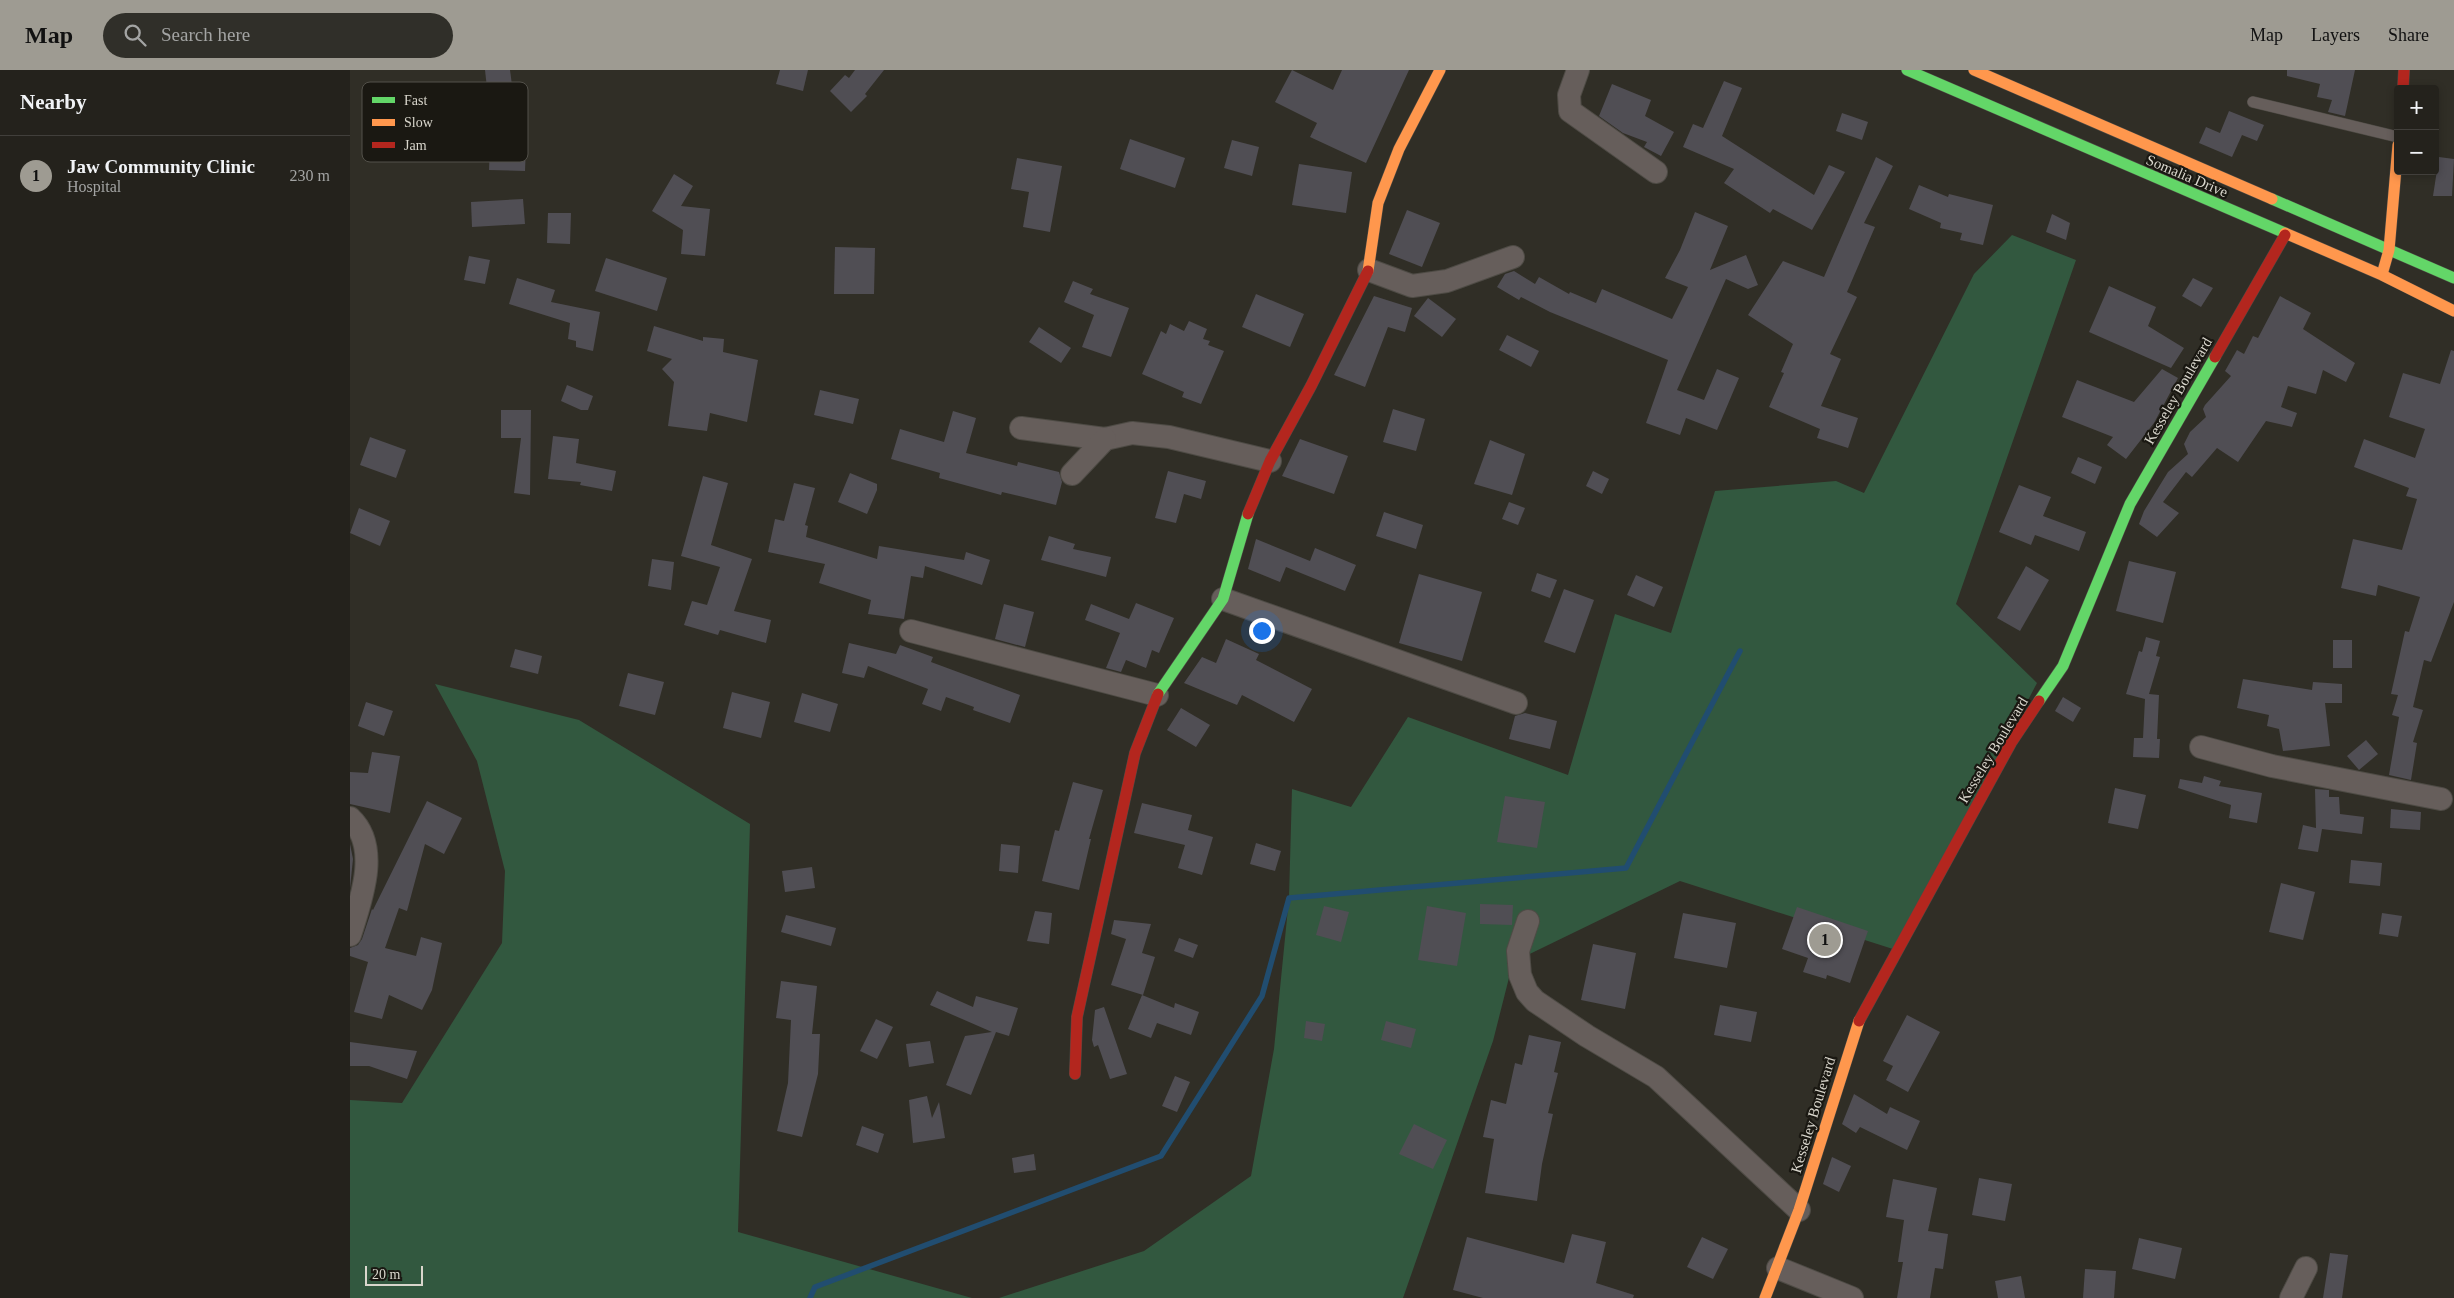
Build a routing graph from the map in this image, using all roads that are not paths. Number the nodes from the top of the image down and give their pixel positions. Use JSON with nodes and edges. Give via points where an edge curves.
{"nodes":[{"id":1,"x":1440,"y":70,"type":"edge"},
{"id":2,"x":1578,"y":70,"type":"edge"},
{"id":3,"x":1907,"y":70,"type":"edge"},
{"id":4,"x":1974,"y":70,"type":"edge"},
{"id":5,"x":2404,"y":70,"type":"edge"},
{"id":6,"x":2403,"y":85,"type":"edge"},
{"id":7,"x":2253,"y":102,"type":"dead end"},
{"id":8,"x":2394,"y":136,"type":"edge"},
{"id":9,"x":1656,"y":172,"type":"dead end"},
{"id":10,"x":2395,"y":175,"type":"edge"},
{"id":11,"x":2286,"y":235,"type":"junction"},
{"id":12,"x":2388,"y":250,"type":"junction"},
{"id":13,"x":1513,"y":257,"type":"dead end"},
{"id":14,"x":1368,"y":270,"type":"junction"},
{"id":15,"x":2382,"y":275,"type":"junction"},
{"id":16,"x":2454,"y":278,"type":"edge"},
{"id":17,"x":2454,"y":311,"type":"edge"},
{"id":18,"x":1021,"y":428,"type":"dead end"},
{"id":19,"x":1105,"y":439,"type":"junction"},
{"id":20,"x":1270,"y":462,"type":"junction"},
{"id":21,"x":1072,"y":474,"type":"dead end"},
{"id":22,"x":1222,"y":599,"type":"junction"},
{"id":23,"x":911,"y":631,"type":"dead end"},
{"id":24,"x":1157,"y":695,"type":"junction"},
{"id":25,"x":1516,"y":703,"type":"dead end"},
{"id":26,"x":2201,"y":747,"type":"dead end"},
{"id":27,"x":2440,"y":799,"type":"dead end"},
{"id":28,"x":350,"y":818,"type":"edge"},
{"id":29,"x":1528,"y":921,"type":"dead end"},
{"id":30,"x":350,"y":935,"type":"edge"},
{"id":31,"x":1075,"y":1074,"type":"dead end"},
{"id":32,"x":1799,"y":1210,"type":"junction"},
{"id":33,"x":1778,"y":1268,"type":"junction"},
{"id":34,"x":2306,"y":1268,"type":"dead end"},
{"id":35,"x":1765,"y":1298,"type":"edge"},
{"id":36,"x":1852,"y":1298,"type":"edge"},
{"id":37,"x":2291,"y":1298,"type":"edge"}],
"edges":[{"from":1,"to":14,"type":"street","via":[[1399,149],[1378,203]]},
{"from":2,"to":9,"type":"street","via":[[1569,95],[1570,111]]},
{"from":3,"to":11,"type":"street","name":"Somalia Drive"},
{"from":4,"to":12,"type":"street","name":"Somalia Drive"},
{"from":5,"to":6,"type":"street"},
{"from":7,"to":8,"type":"lane"},
{"from":10,"to":12,"type":"street"},
{"from":11,"to":15,"type":"street","name":"Somalia Drive"},
{"from":11,"to":32,"type":"street","name":"Kesseley Boulevard","via":[[2130,504],[2063,666],[2011,743],[1856,1027]]},
{"from":12,"to":15,"type":"street"},
{"from":12,"to":16,"type":"street","name":"Somalia Drive"},
{"from":13,"to":14,"type":"street","via":[[1446,281],[1412,286]]},
{"from":14,"to":20,"type":"street"},
{"from":15,"to":17,"type":"street","name":"Somalia Drive"},
{"from":18,"to":19,"type":"street"},
{"from":19,"to":20,"type":"street","via":[[1132,433],[1169,437]]},
{"from":19,"to":21,"type":"street"},
{"from":20,"to":22,"type":"street","via":[[1243,527]]},
{"from":22,"to":24,"type":"street"},
{"from":22,"to":25,"type":"street"},
{"from":23,"to":24,"type":"street"},
{"from":24,"to":31,"type":"street","via":[[1135,753],[1077,1017]]},
{"from":26,"to":27,"type":"street","via":[[2272,766]]},
{"from":28,"to":30,"type":"street","via":[[364,837],[367,874]]},
{"from":29,"to":32,"type":"street","via":[[1518,951],[1520,975],[1535,1001],[1656,1077]]},
{"from":32,"to":33,"type":"street","name":"Kesseley Boulevard"},
{"from":33,"to":35,"type":"street","name":"Kesseley Boulevard"},
{"from":33,"to":36,"type":"street"},
{"from":34,"to":37,"type":"street"}]}
